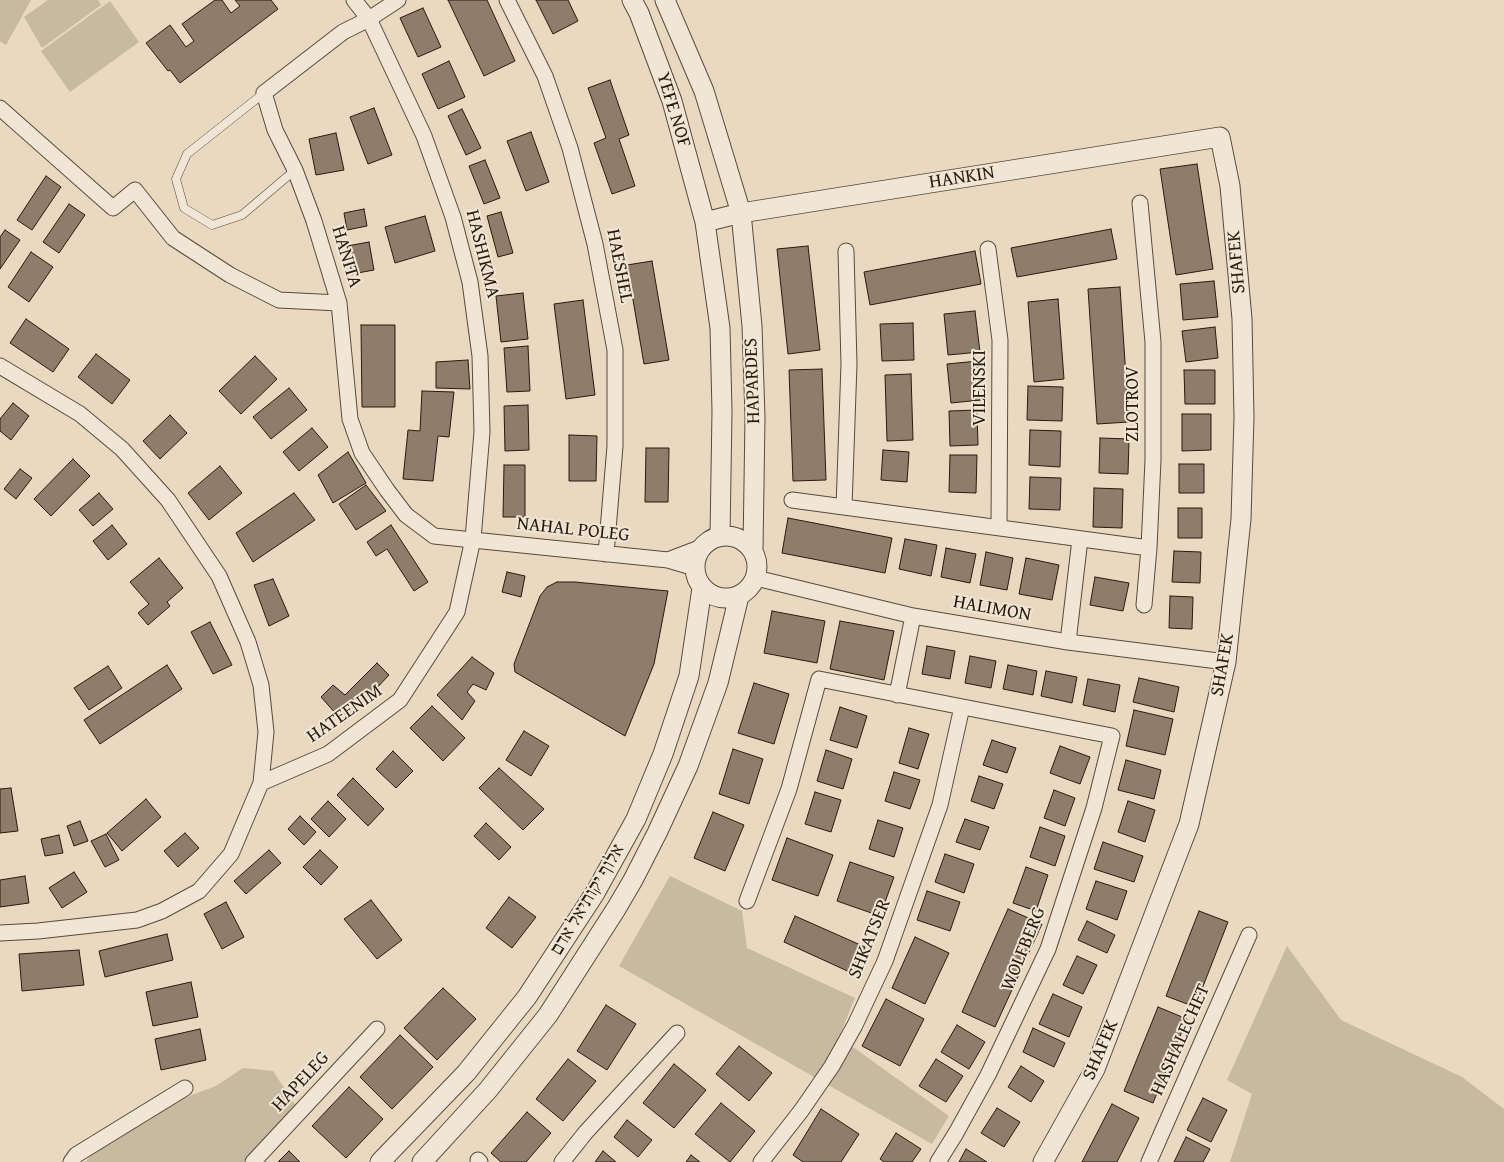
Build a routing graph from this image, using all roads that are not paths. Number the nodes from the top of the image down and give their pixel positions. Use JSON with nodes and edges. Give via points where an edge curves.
{"nodes":[{"id":1,"x":354,"y":0,"type":"edge"},
{"id":2,"x":398,"y":0,"type":"edge"},
{"id":3,"x":507,"y":0,"type":"edge"},
{"id":4,"x":632,"y":0,"type":"edge"},
{"id":5,"x":665,"y":0,"type":"edge"},
{"id":6,"x":369,"y":19,"type":"junction"},
{"id":7,"x":264,"y":93,"type":"junction"},
{"id":8,"x":0,"y":108,"type":"edge"},
{"id":9,"x":6,"y":120,"type":"edge"},
{"id":10,"x":1220,"y":137,"type":"joint"},
{"id":11,"x":295,"y":170,"type":"junction"},
{"id":12,"x":1140,"y":203,"type":"dead end"},
{"id":13,"x":741,"y":213,"type":"junction"},
{"id":14,"x":705,"y":222,"type":"junction"},
{"id":15,"x":988,"y":249,"type":"dead end"},
{"id":16,"x":846,"y":251,"type":"dead end"},
{"id":17,"x":339,"y":304,"type":"junction"},
{"id":18,"x":0,"y":366,"type":"edge"},
{"id":19,"x":792,"y":500,"type":"dead end"},
{"id":20,"x":844,"y":507,"type":"junction"},
{"id":21,"x":999,"y":528,"type":"junction"},
{"id":22,"x":720,"y":536,"type":"junction"},
{"id":23,"x":473,"y":539,"type":"junction"},
{"id":24,"x":1080,"y":539,"type":"junction"},
{"id":25,"x":702,"y":547,"type":"junction"},
{"id":26,"x":1150,"y":548,"type":"junction"},
{"id":27,"x":753,"y":550,"type":"junction"},
{"id":28,"x":606,"y":554,"type":"junction"},
{"id":29,"x":668,"y":560,"type":"junction"},
{"id":30,"x":695,"y":568,"type":"junction"},
{"id":31,"x":756,"y":578,"type":"junction"},
{"id":32,"x":702,"y":588,"type":"junction"},
{"id":33,"x":739,"y":596,"type":"junction"},
{"id":34,"x":1144,"y":605,"type":"dead end"},
{"id":35,"x":913,"y":616,"type":"junction"},
{"id":36,"x":1068,"y":642,"type":"junction"},
{"id":37,"x":1226,"y":662,"type":"junction"},
{"id":38,"x":897,"y":694,"type":"junction"},
{"id":39,"x":962,"y":707,"type":"junction"},
{"id":40,"x":261,"y":783,"type":"junction"},
{"id":41,"x":748,"y":901,"type":"dead end"},
{"id":42,"x":0,"y":933,"type":"edge"},
{"id":43,"x":1249,"y":935,"type":"dead end"},
{"id":44,"x":377,"y":1029,"type":"dead end"},
{"id":45,"x":677,"y":1033,"type":"dead end"},
{"id":46,"x":185,"y":1088,"type":"dead end"},
{"id":47,"x":72,"y":1162,"type":"edge"},
{"id":48,"x":254,"y":1162,"type":"edge"},
{"id":49,"x":380,"y":1162,"type":"edge"},
{"id":50,"x":422,"y":1162,"type":"edge"},
{"id":51,"x":562,"y":1162,"type":"edge"},
{"id":52,"x":761,"y":1162,"type":"edge"},
{"id":53,"x":938,"y":1162,"type":"edge"},
{"id":54,"x":1043,"y":1162,"type":"edge"},
{"id":55,"x":1149,"y":1162,"type":"edge"}],
"edges":[{"from":1,"to":6,"type":"street","name":"HASHIKMA"},
{"from":2,"to":6,"type":"street"},
{"from":3,"to":28,"type":"street","name":"HAESHEL","via":[[545,76],[570,148],[595,244],[615,350],[615,446]]},
{"from":4,"to":14,"type":"street","name":"YEFE NOF","via":[[672,101]]},
{"from":5,"to":13,"type":"street","name":"YEFE NOF","via":[[704,91]]},
{"from":6,"to":7,"type":"street","via":[[343,32]]},
{"from":6,"to":23,"type":"street","name":"HASHIKMA","via":[[424,136],[454,217],[472,293],[480,356],[482,432]]},
{"from":7,"to":11,"type":"street","name":"HANITA","via":[[275,130]]},
{"from":7,"to":11,"type":"lane","via":[[187,154],[176,179],[184,208],[212,225],[242,215]]},
{"from":8,"to":9,"type":"street"},
{"from":9,"to":17,"type":"street","via":[[114,208],[135,190],[173,238],[230,275],[279,300]]},
{"from":10,"to":13,"type":"street","name":"HANKIN"},
{"from":10,"to":37,"type":"street","name":"SHAFEK","via":[[1230,186],[1240,300],[1244,418],[1241,519]]},
{"from":11,"to":17,"type":"street","name":"HANITA"},
{"from":12,"to":26,"type":"street","name":"ZLOTROV","via":[[1153,342]]},
{"from":13,"to":14,"type":"street","name":"HANKIN"},
{"from":13,"to":27,"type":"street","name":"HAPARDES","via":[[752,326],[755,417]]},
{"from":14,"to":22,"type":"street","name":"HAPARDES","via":[[720,328]]},
{"from":15,"to":21,"type":"street","name":"VILENSKI","via":[[1000,340]]},
{"from":16,"to":20,"type":"street","via":[[849,364]]},
{"from":17,"to":23,"type":"street","name":"HANITA","via":[[350,419],[362,453],[406,515],[434,536]]},
{"from":18,"to":40,"type":"street","via":[[80,414],[122,449],[168,500],[219,576],[248,642],[261,684],[266,732]]},
{"from":19,"to":20,"type":"street"},
{"from":20,"to":21,"type":"street"},
{"from":21,"to":24,"type":"street"},
{"from":22,"to":25,"type":"street"},
{"from":22,"to":27,"type":"street","via":[[740,539]]},
{"from":23,"to":28,"type":"street","name":"NAHAL POLEG"},
{"from":23,"to":40,"type":"street","name":"HATEENIM","via":[[457,612],[400,700],[328,754]]},
{"from":24,"to":26,"type":"street"},
{"from":24,"to":36,"type":"street"},
{"from":25,"to":29,"type":"street","name":"NAHAL POLEG"},
{"from":25,"to":30,"type":"street"},
{"from":26,"to":34,"type":"street","name":"ZLOTROV"},
{"from":27,"to":31,"type":"street","via":[[758,567]]},
{"from":28,"to":29,"type":"street","name":"NAHAL POLEG"},
{"from":29,"to":30,"type":"street","name":"NAHAL POLEG"},
{"from":30,"to":32,"type":"street"},
{"from":31,"to":33,"type":"street"},
{"from":31,"to":35,"type":"street","name":"HALIMON"},
{"from":32,"to":33,"type":"street","via":[[715,597]]},
{"from":32,"to":49,"type":"street","name":"אלוף יקותיאל אדם","via":[[689,676],[663,754],[636,819],[595,893],[527,997],[466,1073]]},
{"from":33,"to":50,"type":"street","name":"אלוף יקותיאל אדם","via":[[718,684],[688,766],[633,880],[548,1015],[488,1090]]},
{"from":35,"to":36,"type":"street","name":"HALIMON"},
{"from":35,"to":38,"type":"street"},
{"from":36,"to":37,"type":"street","name":"HALIMON"},
{"from":37,"to":54,"type":"street","name":"SHAFEK","via":[[1189,824],[1095,1069]]},
{"from":38,"to":39,"type":"street"},
{"from":38,"to":41,"type":"street","via":[[819,679],[790,789]]},
{"from":39,"to":52,"type":"street","name":"SHKATSER","via":[[940,805],[885,961],[855,1026],[832,1066]]},
{"from":39,"to":53,"type":"street","name":"WOLFBERG","via":[[1112,736],[1094,808],[1048,950],[988,1075]]},
{"from":40,"to":42,"type":"street","via":[[231,854],[199,891],[137,920],[38,932]]},
{"from":43,"to":55,"type":"street","name":"HASHALECHET"},
{"from":44,"to":48,"type":"street","name":"HAPELEG"},
{"from":45,"to":51,"type":"street"},
{"from":46,"to":47,"type":"street","via":[[76,1155]]}]}
